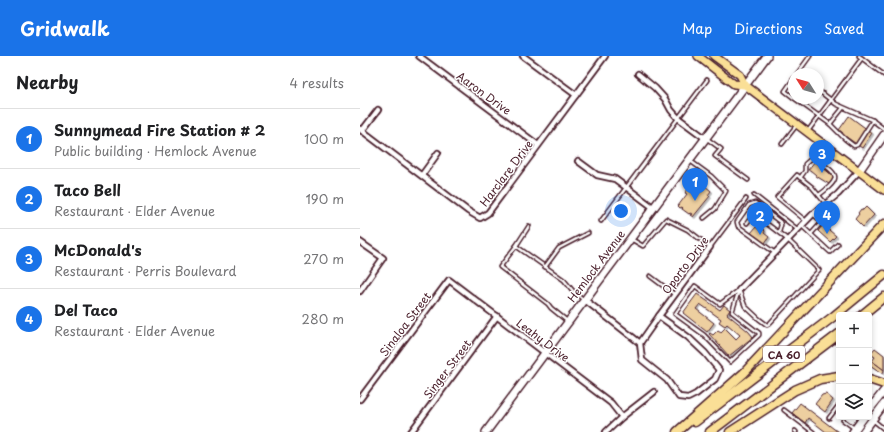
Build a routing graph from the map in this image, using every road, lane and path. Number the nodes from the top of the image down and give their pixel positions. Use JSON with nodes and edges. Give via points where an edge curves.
{"nodes":[{"id":1,"x":419,"y":56,"type":"edge"},
{"id":2,"x":523,"y":56,"type":"edge"},
{"id":3,"x":605,"y":56,"type":"edge"},
{"id":4,"x":698,"y":56,"type":"edge"},
{"id":5,"x":714,"y":56,"type":"edge"},
{"id":6,"x":767,"y":56,"type":"edge"},
{"id":7,"x":810,"y":56,"type":"edge"},
{"id":8,"x":860,"y":57,"type":"edge"},
{"id":9,"x":801,"y":68,"type":"edge"},
{"id":10,"x":638,"y":74,"type":"dead end"},
{"id":11,"x":884,"y":75,"type":"edge"},
{"id":12,"x":707,"y":80,"type":"dead end"},
{"id":13,"x":745,"y":85,"type":"junction"},
{"id":14,"x":576,"y":95,"type":"junction"},
{"id":15,"x":824,"y":95,"type":"edge"},
{"id":16,"x":830,"y":100,"type":"junction"},
{"id":17,"x":802,"y":104,"type":"edge"},
{"id":18,"x":843,"y":108,"type":"junction"},
{"id":19,"x":378,"y":110,"type":"dead end"},
{"id":20,"x":819,"y":116,"type":"junction"},
{"id":21,"x":678,"y":118,"type":"junction"},
{"id":22,"x":873,"y":120,"type":"junction"},
{"id":23,"x":797,"y":124,"type":"junction"},
{"id":24,"x":830,"y":124,"type":"junction"},
{"id":25,"x":884,"y":129,"type":"edge"},
{"id":26,"x":361,"y":130,"type":"edge"},
{"id":27,"x":808,"y":132,"type":"junction"},
{"id":28,"x":705,"y":138,"type":"junction"},
{"id":29,"x":883,"y":139,"type":"edge"},
{"id":30,"x":782,"y":144,"type":"dead end"},
{"id":31,"x":538,"y":145,"type":"junction"},
{"id":32,"x":438,"y":153,"type":"dead end"},
{"id":33,"x":578,"y":160,"type":"dead end"},
{"id":34,"x":689,"y":160,"type":"junction"},
{"id":35,"x":859,"y":171,"type":"junction"},
{"id":36,"x":422,"y":175,"type":"junction"},
{"id":37,"x":800,"y":178,"type":"junction"},
{"id":38,"x":748,"y":180,"type":"dead end"},
{"id":39,"x":627,"y":187,"type":"junction"},
{"id":40,"x":883,"y":188,"type":"edge"},
{"id":41,"x":818,"y":194,"type":"junction"},
{"id":42,"x":754,"y":195,"type":"dead end"},
{"id":43,"x":746,"y":199,"type":"dead end"},
{"id":44,"x":826,"y":204,"type":"junction"},
{"id":45,"x":654,"y":208,"type":"junction"},
{"id":46,"x":813,"y":214,"type":"junction"},
{"id":47,"x":704,"y":218,"type":"dead end"},
{"id":48,"x":601,"y":221,"type":"dead end"},
{"id":49,"x":806,"y":221,"type":"junction"},
{"id":50,"x":747,"y":223,"type":"dead end"},
{"id":51,"x":884,"y":224,"type":"edge"},
{"id":52,"x":802,"y":225,"type":"junction"},
{"id":53,"x":529,"y":226,"type":"dead end"},
{"id":54,"x":798,"y":230,"type":"junction"},
{"id":55,"x":779,"y":232,"type":"junction"},
{"id":56,"x":588,"y":233,"type":"dead end"},
{"id":57,"x":811,"y":234,"type":"junction"},
{"id":58,"x":630,"y":239,"type":"junction"},
{"id":59,"x":788,"y":240,"type":"junction"},
{"id":60,"x":360,"y":242,"type":"edge"},
{"id":61,"x":838,"y":244,"type":"dead end"},
{"id":62,"x":516,"y":246,"type":"junction"},
{"id":63,"x":710,"y":247,"type":"junction"},
{"id":64,"x":775,"y":253,"type":"junction"},
{"id":65,"x":545,"y":267,"type":"junction"},
{"id":66,"x":884,"y":275,"type":"edge"},
{"id":67,"x":650,"y":276,"type":"dead end"},
{"id":68,"x":449,"y":280,"type":"joint"},
{"id":69,"x":739,"y":290,"type":"junction"},
{"id":70,"x":360,"y":291,"type":"edge"},
{"id":71,"x":674,"y":294,"type":"junction"},
{"id":72,"x":884,"y":297,"type":"edge"},
{"id":73,"x":585,"y":300,"type":"junction"},
{"id":74,"x":866,"y":312,"type":"edge"},
{"id":75,"x":497,"y":316,"type":"junction"},
{"id":76,"x":659,"y":316,"type":"junction"},
{"id":77,"x":568,"y":322,"type":"junction"},
{"id":78,"x":836,"y":336,"type":"edge"},
{"id":79,"x":640,"y":343,"type":"junction"},
{"id":80,"x":545,"y":352,"type":"junction"},
{"id":81,"x":836,"y":376,"type":"edge"},
{"id":82,"x":872,"y":380,"type":"edge"},
{"id":83,"x":884,"y":384,"type":"edge"},
{"id":84,"x":884,"y":391,"type":"edge"},
{"id":85,"x":654,"y":392,"type":"dead end"},
{"id":86,"x":360,"y":399,"type":"edge"},
{"id":87,"x":884,"y":404,"type":"edge"},
{"id":88,"x":872,"y":406,"type":"edge"},
{"id":89,"x":836,"y":409,"type":"edge"},
{"id":90,"x":784,"y":410,"type":"dead end"},
{"id":91,"x":622,"y":417,"type":"junction"},
{"id":92,"x":829,"y":418,"type":"dead end"},
{"id":93,"x":873,"y":419,"type":"junction"},
{"id":94,"x":843,"y":420,"type":"dead end"},
{"id":95,"x":862,"y":420,"type":"edge"},
{"id":96,"x":884,"y":429,"type":"edge"},
{"id":97,"x":855,"y":431,"type":"edge"},
{"id":98,"x":411,"y":432,"type":"edge"},
{"id":99,"x":486,"y":432,"type":"edge"},
{"id":100,"x":606,"y":432,"type":"edge"},
{"id":101,"x":677,"y":432,"type":"edge"},
{"id":102,"x":682,"y":432,"type":"edge"},
{"id":103,"x":710,"y":432,"type":"edge"},
{"id":104,"x":730,"y":432,"type":"edge"},
{"id":105,"x":813,"y":432,"type":"edge"},
{"id":106,"x":863,"y":432,"type":"edge"}],
"edges":[{"from":1,"to":31,"type":"street","name":"Aaron Drive"},
{"from":2,"to":14,"type":"street"},
{"from":3,"to":14,"type":"street","name":"Harclare Drive"},
{"from":4,"to":13,"type":"main road","via":[[734,84]]},
{"from":5,"to":13,"type":"main road","via":[[740,75]]},
{"from":6,"to":13,"type":"street","name":"Hemlock Avenue"},
{"from":7,"to":9,"type":"lane"},
{"from":8,"to":11,"type":"lane"},
{"from":8,"to":16,"type":"lane"},
{"from":10,"to":21,"type":"street","via":[[665,99]]},
{"from":12,"to":21,"type":"lane"},
{"from":13,"to":23,"type":"main road"},
{"from":13,"to":28,"type":"street","name":"Hemlock Avenue"},
{"from":14,"to":31,"type":"street","name":"Harclare Drive"},
{"from":15,"to":16,"type":"lane"},
{"from":16,"to":18,"type":"lane"},
{"from":16,"to":20,"type":"lane"},
{"from":17,"to":20,"type":"lane"},
{"from":18,"to":22,"type":"lane"},
{"from":18,"to":24,"type":"lane"},
{"from":19,"to":26,"type":"street"},
{"from":20,"to":24,"type":"lane"},
{"from":20,"to":27,"type":"lane"},
{"from":21,"to":28,"type":"street"},
{"from":21,"to":39,"type":"lane"},
{"from":22,"to":24,"type":"lane","via":[[854,146]]},
{"from":22,"to":25,"type":"lane"},
{"from":23,"to":27,"type":"main road"},
{"from":23,"to":30,"type":"lane"},
{"from":26,"to":36,"type":"street","name":"Harclare Drive"},
{"from":27,"to":35,"type":"main road"},
{"from":28,"to":34,"type":"street","name":"Hemlock Avenue"},
{"from":28,"to":38,"type":"lane","via":[[720,149],[715,156]]},
{"from":29,"to":35,"type":"street"},
{"from":31,"to":36,"type":"street","name":"Harclare Drive","via":[[488,214],[480,218]]},
{"from":32,"to":36,"type":"street"},
{"from":33,"to":39,"type":"street","via":[[597,175],[615,179]]},
{"from":34,"to":45,"type":"street","name":"Hemlock Avenue"},
{"from":34,"to":47,"type":"lane","via":[[726,191],[715,209]]},
{"from":35,"to":40,"type":"main road"},
{"from":35,"to":44,"type":"street"},
{"from":37,"to":41,"type":"lane"},
{"from":37,"to":41,"type":"lane","via":[[805,171],[805,164],[812,158],[834,172],[835,180]]},
{"from":37,"to":49,"type":"lane","via":[[796,175],[777,197]]},
{"from":39,"to":45,"type":"street"},
{"from":39,"to":48,"type":"lane"},
{"from":41,"to":44,"type":"lane"},
{"from":42,"to":54,"type":"lane"},
{"from":43,"to":63,"type":"lane","name":"Oporto Drive"},
{"from":44,"to":46,"type":"street"},
{"from":45,"to":58,"type":"street","name":"Hemlock Avenue"},
{"from":46,"to":49,"type":"street"},
{"from":46,"to":57,"type":"lane","via":[[822,222]]},
{"from":49,"to":52,"type":"street"},
{"from":50,"to":55,"type":"lane","via":[[754,214]]},
{"from":51,"to":101,"type":"highway","via":[[744,373]]},
{"from":52,"to":54,"type":"street"},
{"from":52,"to":57,"type":"lane"},
{"from":53,"to":62,"type":"lane"},
{"from":54,"to":59,"type":"street"},
{"from":55,"to":59,"type":"lane"},
{"from":55,"to":64,"type":"lane","via":[[780,222],[755,203],[750,205],[737,223]]},
{"from":56,"to":65,"type":"lane","via":[[559,248]]},
{"from":57,"to":61,"type":"lane","via":[[830,252]]},
{"from":58,"to":63,"type":"lane","via":[[643,246],[666,219],[688,230]]},
{"from":58,"to":73,"type":"street","name":"Hemlock Avenue"},
{"from":59,"to":64,"type":"street"},
{"from":59,"to":69,"type":"lane","via":[[819,270],[769,324],[745,306]]},
{"from":60,"to":70,"type":"street","via":[[383,258]]},
{"from":62,"to":65,"type":"lane"},
{"from":62,"to":77,"type":"lane","via":[[500,267]]},
{"from":63,"to":71,"type":"street","name":"Oporto Drive"},
{"from":64,"to":69,"type":"street"},
{"from":65,"to":73,"type":"lane","via":[[564,280]]},
{"from":66,"to":102,"type":"highway","number":"CA 60"},
{"from":67,"to":71,"type":"lane"},
{"from":68,"to":75,"type":"street","name":"Leahy Drive"},
{"from":68,"to":86,"type":"street","name":"Sinaloa Street"},
{"from":69,"to":69,"type":"lane","via":[[720,304],[695,286],[675,312],[704,335],[730,362],[759,335],[732,312]]},
{"from":71,"to":76,"type":"street","name":"Oporto Drive"},
{"from":72,"to":74,"type":"highway"},
{"from":73,"to":77,"type":"street","name":"Hemlock Avenue"},
{"from":73,"to":79,"type":"street"},
{"from":75,"to":80,"type":"street","name":"Leahy Drive"},
{"from":75,"to":98,"type":"street","name":"Singer Street"},
{"from":76,"to":79,"type":"street","name":"Oporto Drive"},
{"from":76,"to":79,"type":"street","via":[[705,353],[719,370],[715,379],[696,394],[688,398],[679,398],[667,380],[642,360]]},
{"from":77,"to":80,"type":"street","name":"Hemlock Avenue"},
{"from":78,"to":103,"type":"highway","number":"CA 60"},
{"from":80,"to":91,"type":"street","name":"Leahy Drive","via":[[611,403]]},
{"from":80,"to":99,"type":"street","name":"Hemlock Avenue"},
{"from":81,"to":104,"type":"highway","via":[[820,379],[795,390]]},
{"from":82,"to":83,"type":"highway"},
{"from":84,"to":88,"type":"street"},
{"from":85,"to":91,"type":"street"},
{"from":87,"to":93,"type":"street"},
{"from":89,"to":92,"type":"lane"},
{"from":90,"to":105,"type":"lane"},
{"from":91,"to":100,"type":"street"},
{"from":93,"to":96,"type":"lane"},
{"from":93,"to":106,"type":"street"},
{"from":94,"to":97,"type":"lane"},
{"from":95,"to":97,"type":"street"}]}
